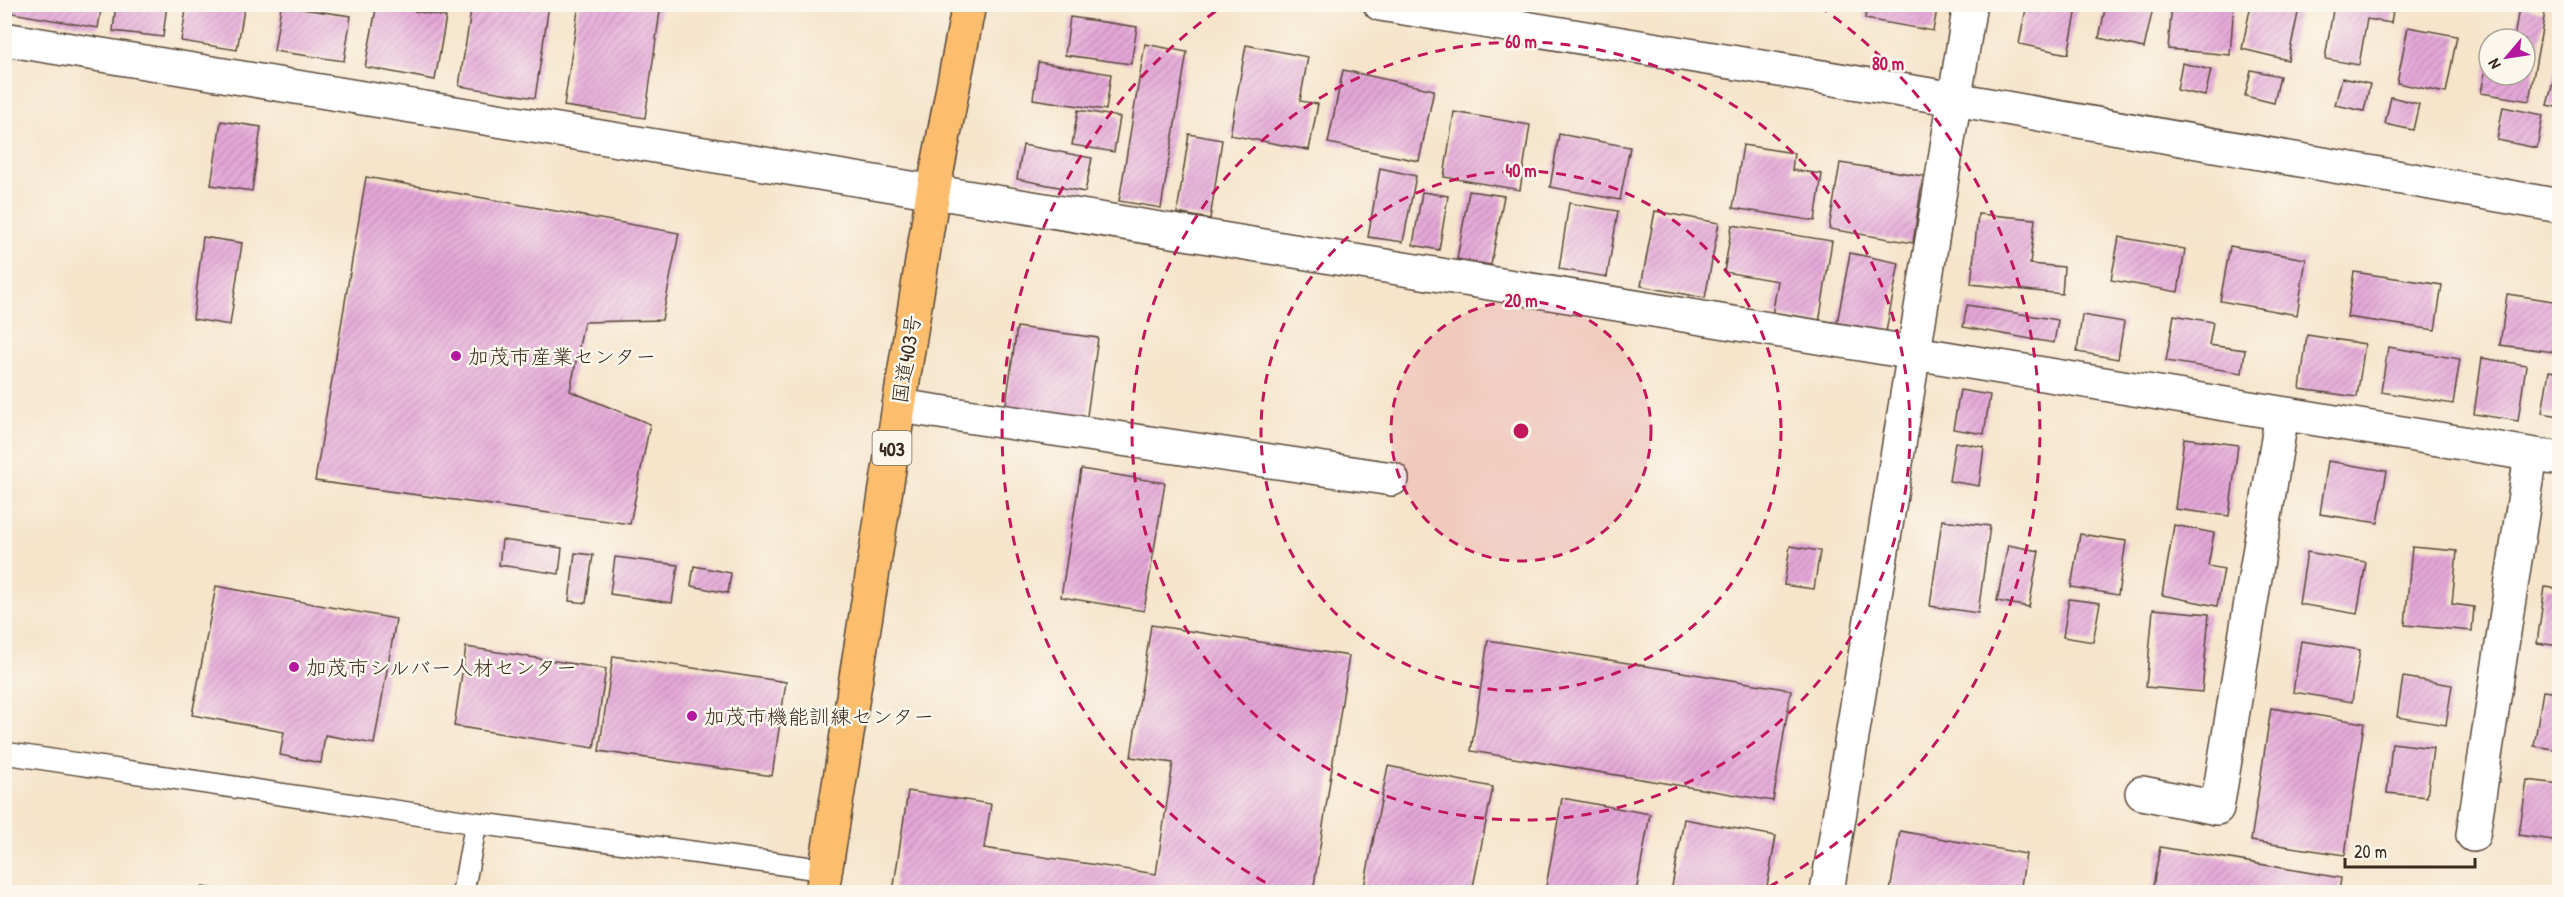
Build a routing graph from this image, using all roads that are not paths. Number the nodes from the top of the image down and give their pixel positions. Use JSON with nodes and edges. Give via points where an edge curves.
{"nodes":[{"id":1,"x":969,"y":4,"type":"edge"},
{"id":2,"x":1380,"y":4,"type":"edge"},
{"id":3,"x":1970,"y":4,"type":"edge"},
{"id":4,"x":4,"y":39,"type":"edge"},
{"id":5,"x":1955,"y":99,"type":"junction"},
{"id":6,"x":933,"y":192,"type":"junction"},
{"id":7,"x":2559,"y":206,"type":"edge"},
{"id":8,"x":1913,"y":353,"type":"junction"},
{"id":9,"x":899,"y":406,"type":"junction"},
{"id":10,"x":2282,"y":414,"type":"junction"},
{"id":11,"x":2545,"y":457,"type":"edge"},
{"id":12,"x":1392,"y":479,"type":"dead end"},
{"id":13,"x":4,"y":753,"type":"edge"},
{"id":14,"x":2142,"y":793,"type":"dead end"},
{"id":15,"x":476,"y":823,"type":"junction"},
{"id":16,"x":2473,"y":835,"type":"dead end"},
{"id":17,"x":824,"y":881,"type":"edge"},
{"id":18,"x":463,"y":892,"type":"edge"},
{"id":19,"x":1827,"y":892,"type":"edge"}],
"edges":[{"from":1,"to":6,"type":"highway","name":"国道403号","number":"403"},
{"from":2,"to":5,"type":"street"},
{"from":3,"to":5,"type":"street"},
{"from":4,"to":6,"type":"street"},
{"from":5,"to":7,"type":"street"},
{"from":5,"to":8,"type":"street"},
{"from":6,"to":8,"type":"street"},
{"from":6,"to":9,"type":"highway","name":"国道403号","number":"403"},
{"from":8,"to":10,"type":"street"},
{"from":8,"to":19,"type":"street"},
{"from":9,"to":12,"type":"street"},
{"from":9,"to":17,"type":"highway","name":"国道403号","number":"403"},
{"from":10,"to":11,"type":"street"},
{"from":10,"to":14,"type":"street","via":[[2217,808]]},
{"from":11,"to":16,"type":"street"},
{"from":13,"to":15,"type":"lane"},
{"from":15,"to":17,"type":"lane"},
{"from":15,"to":18,"type":"lane"}]}
